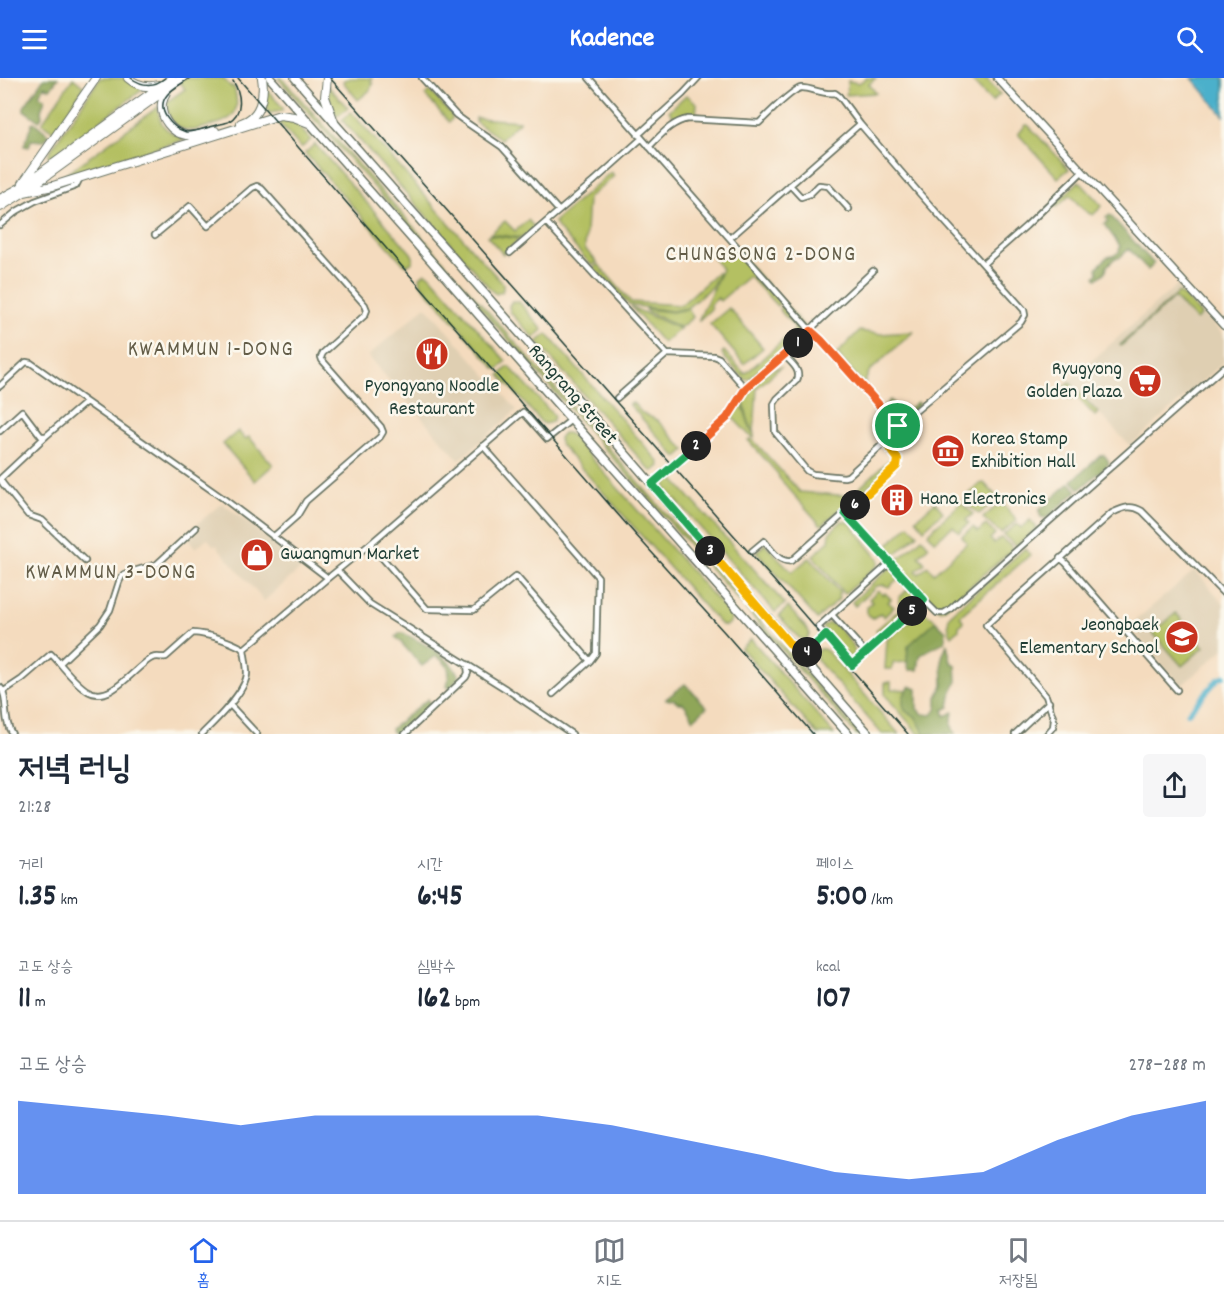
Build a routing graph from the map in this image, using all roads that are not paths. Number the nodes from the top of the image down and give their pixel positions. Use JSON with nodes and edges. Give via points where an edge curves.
{"nodes":[{"id":1,"x":96,"y":78,"type":"edge"},
{"id":2,"x":128,"y":78,"type":"edge"},
{"id":3,"x":182,"y":78,"type":"edge"},
{"id":4,"x":262,"y":78,"type":"edge"},
{"id":5,"x":270,"y":78,"type":"edge"},
{"id":6,"x":296,"y":78,"type":"edge"},
{"id":7,"x":327,"y":78,"type":"edge"},
{"id":8,"x":422,"y":78,"type":"edge"},
{"id":9,"x":589,"y":78,"type":"edge"},
{"id":10,"x":698,"y":78,"type":"edge"},
{"id":11,"x":997,"y":78,"type":"edge"},
{"id":12,"x":169,"y":83,"type":"edge"},
{"id":13,"x":334,"y":122,"type":"junction"},
{"id":14,"x":309,"y":123,"type":"junction"},
{"id":15,"x":860,"y":124,"type":"junction"},
{"id":16,"x":640,"y":137,"type":"junction"},
{"id":17,"x":649,"y":147,"type":"junction"},
{"id":18,"x":1082,"y":172,"type":"junction"},
{"id":19,"x":80,"y":178,"type":"junction"},
{"id":20,"x":790,"y":184,"type":"junction"},
{"id":21,"x":22,"y":190,"type":"junction"},
{"id":22,"x":0,"y":199,"type":"edge"},
{"id":23,"x":10,"y":201,"type":"junction"},
{"id":24,"x":0,"y":207,"type":"edge"},
{"id":25,"x":849,"y":209,"type":"dead end"},
{"id":26,"x":17,"y":211,"type":"junction"},
{"id":27,"x":559,"y":211,"type":"junction"},
{"id":28,"x":546,"y":222,"type":"junction"},
{"id":29,"x":0,"y":225,"type":"edge"},
{"id":30,"x":155,"y":235,"type":"dead end"},
{"id":31,"x":730,"y":238,"type":"junction"},
{"id":32,"x":510,"y":253,"type":"dead end"},
{"id":33,"x":983,"y":264,"type":"junction"},
{"id":34,"x":873,"y":271,"type":"dead end"},
{"id":35,"x":1224,"y":326,"type":"edge"},
{"id":36,"x":811,"y":331,"type":"junction"},
{"id":37,"x":668,"y":354,"type":"junction"},
{"id":38,"x":784,"y":355,"type":"junction"},
{"id":39,"x":1224,"y":367,"type":"edge"},
{"id":40,"x":0,"y":386,"type":"edge"},
{"id":41,"x":746,"y":388,"type":"junction"},
{"id":42,"x":617,"y":398,"type":"dead end"},
{"id":43,"x":87,"y":402,"type":"junction"},
{"id":44,"x":571,"y":420,"type":"junction"},
{"id":45,"x":898,"y":426,"type":"junction"},
{"id":46,"x":0,"y":431,"type":"edge"},
{"id":47,"x":46,"y":436,"type":"junction"},
{"id":48,"x":885,"y":442,"type":"junction"},
{"id":49,"x":483,"y":446,"type":"junction"},
{"id":50,"x":652,"y":484,"type":"junction"},
{"id":51,"x":1,"y":485,"type":"edge"},
{"id":52,"x":845,"y":513,"type":"junction"},
{"id":53,"x":196,"y":528,"type":"dead end"},
{"id":54,"x":273,"y":537,"type":"junction"},
{"id":55,"x":370,"y":544,"type":"junction"},
{"id":56,"x":752,"y":552,"type":"dead end"},
{"id":57,"x":1060,"y":558,"type":"junction"},
{"id":58,"x":85,"y":561,"type":"dead end"},
{"id":59,"x":890,"y":563,"type":"junction"},
{"id":60,"x":338,"y":571,"type":"junction"},
{"id":61,"x":328,"y":578,"type":"junction"},
{"id":62,"x":1224,"y":594,"type":"edge"},
{"id":63,"x":924,"y":600,"type":"junction"},
{"id":64,"x":832,"y":615,"type":"junction"},
{"id":65,"x":826,"y":635,"type":"junction"},
{"id":66,"x":244,"y":650,"type":"junction"},
{"id":67,"x":866,"y":653,"type":"junction"},
{"id":68,"x":801,"y":657,"type":"junction"},
{"id":69,"x":590,"y":661,"type":"junction"},
{"id":70,"x":60,"y":663,"type":"junction"},
{"id":71,"x":466,"y":664,"type":"junction"},
{"id":72,"x":2,"y":689,"type":"edge"},
{"id":73,"x":1177,"y":690,"type":"dead end"},
{"id":74,"x":554,"y":693,"type":"dead end"},
{"id":75,"x":1049,"y":702,"type":"junction"},
{"id":76,"x":230,"y":705,"type":"junction"},
{"id":77,"x":6,"y":722,"type":"junction"},
{"id":78,"x":0,"y":728,"type":"edge"},
{"id":79,"x":12,"y":734,"type":"edge"},
{"id":80,"x":202,"y":734,"type":"edge"},
{"id":81,"x":257,"y":734,"type":"edge"},
{"id":82,"x":405,"y":734,"type":"edge"},
{"id":83,"x":572,"y":734,"type":"edge"},
{"id":84,"x":848,"y":734,"type":"edge"},
{"id":85,"x":868,"y":734,"type":"edge"},
{"id":86,"x":1015,"y":734,"type":"edge"},
{"id":87,"x":1047,"y":734,"type":"edge"}],
"edges":[{"from":1,"to":21,"type":"highway"},
{"from":2,"to":12,"type":"highway","via":[[146,87]]},
{"from":3,"to":12,"type":"highway"},
{"from":4,"to":12,"type":"highway","via":[[262,98],[252,118],[198,134],[182,134],[167,123],[161,107]]},
{"from":5,"to":14,"type":"main road","name":"Rangrang Street"},
{"from":6,"to":13,"type":"main road","name":"Rangrang Street"},
{"from":7,"to":13,"type":"highway","via":[[325,97]]},
{"from":8,"to":27,"type":"street","via":[[461,119],[502,147]]},
{"from":9,"to":16,"type":"street"},
{"from":10,"to":16,"type":"street"},
{"from":11,"to":18,"type":"main road"},
{"from":12,"to":21,"type":"highway"},
{"from":13,"to":50,"type":"main road","name":"Rangrang Street"},
{"from":14,"to":19,"type":"highway","via":[[280,115]]},
{"from":14,"to":44,"type":"main road","name":"Rangrang Street"},
{"from":15,"to":17,"type":"street","via":[[835,93],[803,88],[794,91],[759,123],[679,120]]},
{"from":15,"to":20,"type":"street"},
{"from":15,"to":33,"type":"street"},
{"from":16,"to":17,"type":"street"},
{"from":16,"to":27,"type":"street"},
{"from":17,"to":31,"type":"street"},
{"from":18,"to":33,"type":"street"},
{"from":18,"to":35,"type":"main road"},
{"from":19,"to":21,"type":"highway"},
{"from":19,"to":26,"type":"street","via":[[76,186]]},
{"from":20,"to":25,"type":"street","via":[[801,197],[819,185],[828,186]]},
{"from":20,"to":31,"type":"street"},
{"from":21,"to":22,"type":"highway"},
{"from":21,"to":23,"type":"highway"},
{"from":23,"to":24,"type":"highway"},
{"from":23,"to":26,"type":"street"},
{"from":26,"to":29,"type":"street"},
{"from":27,"to":28,"type":"street"},
{"from":28,"to":32,"type":"street"},
{"from":28,"to":37,"type":"street"},
{"from":30,"to":54,"type":"street","via":[[190,206],[208,226],[257,186],[367,310],[321,357],[383,432],[306,501],[297,516]]},
{"from":31,"to":36,"type":"street"},
{"from":33,"to":45,"type":"street","via":[[1024,310],[1024,319]]},
{"from":34,"to":36,"type":"street"},
{"from":36,"to":38,"type":"street"},
{"from":36,"to":45,"type":"street"},
{"from":37,"to":41,"type":"street","via":[[719,358]]},
{"from":37,"to":42,"type":"street"},
{"from":38,"to":41,"type":"street"},
{"from":38,"to":48,"type":"street","via":[[799,376],[774,404],[775,432],[807,471],[848,476]]},
{"from":39,"to":63,"type":"street","via":[[949,610],[938,613]]},
{"from":40,"to":43,"type":"street","via":[[31,363]]},
{"from":41,"to":50,"type":"street","via":[[727,418]]},
{"from":43,"to":47,"type":"street"},
{"from":43,"to":54,"type":"street"},
{"from":44,"to":49,"type":"street","via":[[547,439],[524,412]]},
{"from":44,"to":84,"type":"main road","name":"Rangrang Street"},
{"from":45,"to":48,"type":"street"},
{"from":46,"to":47,"type":"street","via":[[22,411],[41,436]]},
{"from":47,"to":51,"type":"street","via":[[0,479]]},
{"from":48,"to":52,"type":"street","via":[[898,459],[897,466]]},
{"from":49,"to":55,"type":"street"},
{"from":49,"to":69,"type":"street","via":[[598,577],[596,653]]},
{"from":50,"to":68,"type":"main road","name":"Rangrang Street"},
{"from":51,"to":58,"type":"street","via":[[28,515],[42,520]]},
{"from":52,"to":56,"type":"street","via":[[791,561],[781,560],[764,541]]},
{"from":52,"to":59,"type":"street"},
{"from":53,"to":70,"type":"street","via":[[157,564],[122,576],[100,625]]},
{"from":54,"to":61,"type":"street"},
{"from":55,"to":60,"type":"street"},
{"from":55,"to":69,"type":"street","via":[[427,609],[474,610],[516,576]]},
{"from":57,"to":62,"type":"street","via":[[1112,513],[1126,506],[1135,507],[1155,522]]},
{"from":57,"to":73,"type":"street"},
{"from":57,"to":75,"type":"street","via":[[986,625]]},
{"from":59,"to":63,"type":"street"},
{"from":59,"to":64,"type":"street"},
{"from":60,"to":61,"type":"street"},
{"from":60,"to":71,"type":"street","via":[[370,604]]},
{"from":61,"to":66,"type":"street"},
{"from":63,"to":67,"type":"street"},
{"from":64,"to":65,"type":"street","via":[[819,627]]},
{"from":64,"to":67,"type":"street"},
{"from":65,"to":67,"type":"street","via":[[852,665]]},
{"from":65,"to":68,"type":"street"},
{"from":66,"to":70,"type":"street","via":[[221,639],[193,633],[166,657],[151,659],[129,678],[100,694],[81,686]]},
{"from":66,"to":76,"type":"street","via":[[248,675]]},
{"from":68,"to":85,"type":"main road","name":"Rangrang Street"},
{"from":69,"to":74,"type":"street"},
{"from":70,"to":72,"type":"street","via":[[51,654],[22,679]]},
{"from":71,"to":82,"type":"street","via":[[466,677]]},
{"from":71,"to":83,"type":"street"},
{"from":72,"to":77,"type":"street"},
{"from":75,"to":86,"type":"street"},
{"from":75,"to":87,"type":"street","via":[[1054,720]]},
{"from":76,"to":80,"type":"street"},
{"from":76,"to":81,"type":"street"},
{"from":77,"to":78,"type":"street"},
{"from":77,"to":79,"type":"street"}]}
